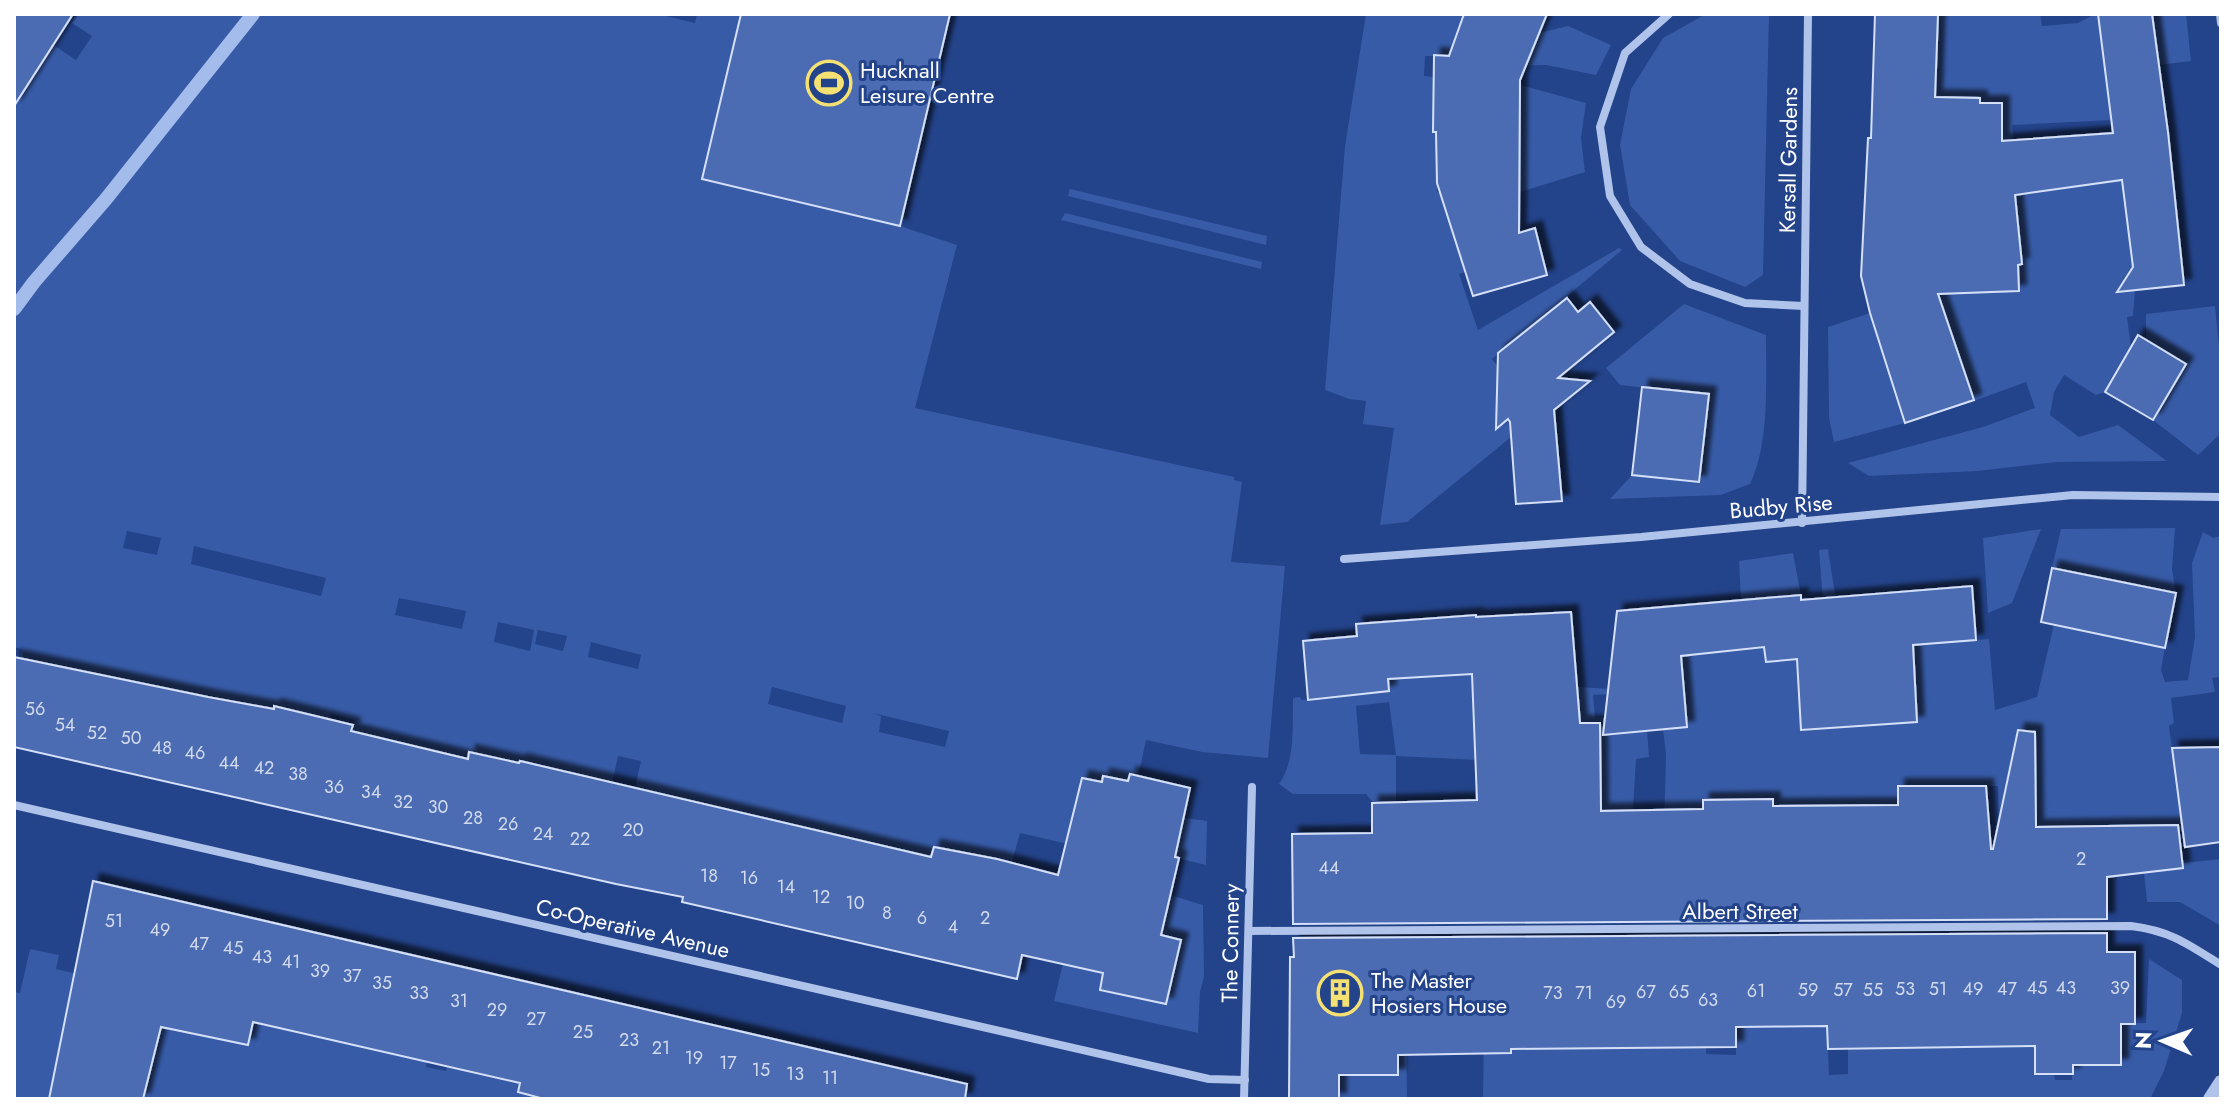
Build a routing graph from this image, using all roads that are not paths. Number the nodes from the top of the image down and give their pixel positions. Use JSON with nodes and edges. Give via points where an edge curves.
{"nodes":[{"id":1,"x":1669,"y":14,"type":"edge"},
{"id":2,"x":1808,"y":14,"type":"edge"},
{"id":3,"x":2220,"y":14,"type":"edge"},
{"id":4,"x":2221,"y":23,"type":"edge"},
{"id":5,"x":1804,"y":306,"type":"junction"},
{"id":6,"x":2221,"y":497,"type":"edge"},
{"id":7,"x":1802,"y":523,"type":"junction"},
{"id":8,"x":1344,"y":559,"type":"dead end"},
{"id":9,"x":1252,"y":787,"type":"dead end"},
{"id":10,"x":14,"y":805,"type":"edge"},
{"id":11,"x":1249,"y":931,"type":"junction"},
{"id":12,"x":2221,"y":965,"type":"edge"},
{"id":13,"x":1245,"y":1080,"type":"junction"},
{"id":14,"x":2221,"y":1082,"type":"edge"},
{"id":15,"x":1244,"y":1099,"type":"edge"},
{"id":16,"x":2210,"y":1099,"type":"edge"}],
"edges":[{"from":1,"to":5,"type":"street","via":[[1625,53],[1600,127],[1610,196],[1641,247],[1690,284],[1745,303]]},
{"from":2,"to":5,"type":"street","name":"Kersall Gardens"},
{"from":3,"to":4,"type":"street"},
{"from":5,"to":7,"type":"street","name":"Kersall Gardens"},
{"from":6,"to":7,"type":"street","name":"Budby Rise","via":[[2073,495]]},
{"from":7,"to":8,"type":"street","name":"Budby Rise"},
{"from":9,"to":11,"type":"street","name":"The Connery"},
{"from":10,"to":13,"type":"street","name":"Co-Operative Avenue","via":[[1194,1076]]},
{"from":11,"to":12,"type":"street","name":"Albert Street","via":[[2131,926],[2182,939]]},
{"from":11,"to":13,"type":"street","name":"The Connery"},
{"from":13,"to":15,"type":"street","name":"The Connery"},
{"from":14,"to":16,"type":"street"}]}
